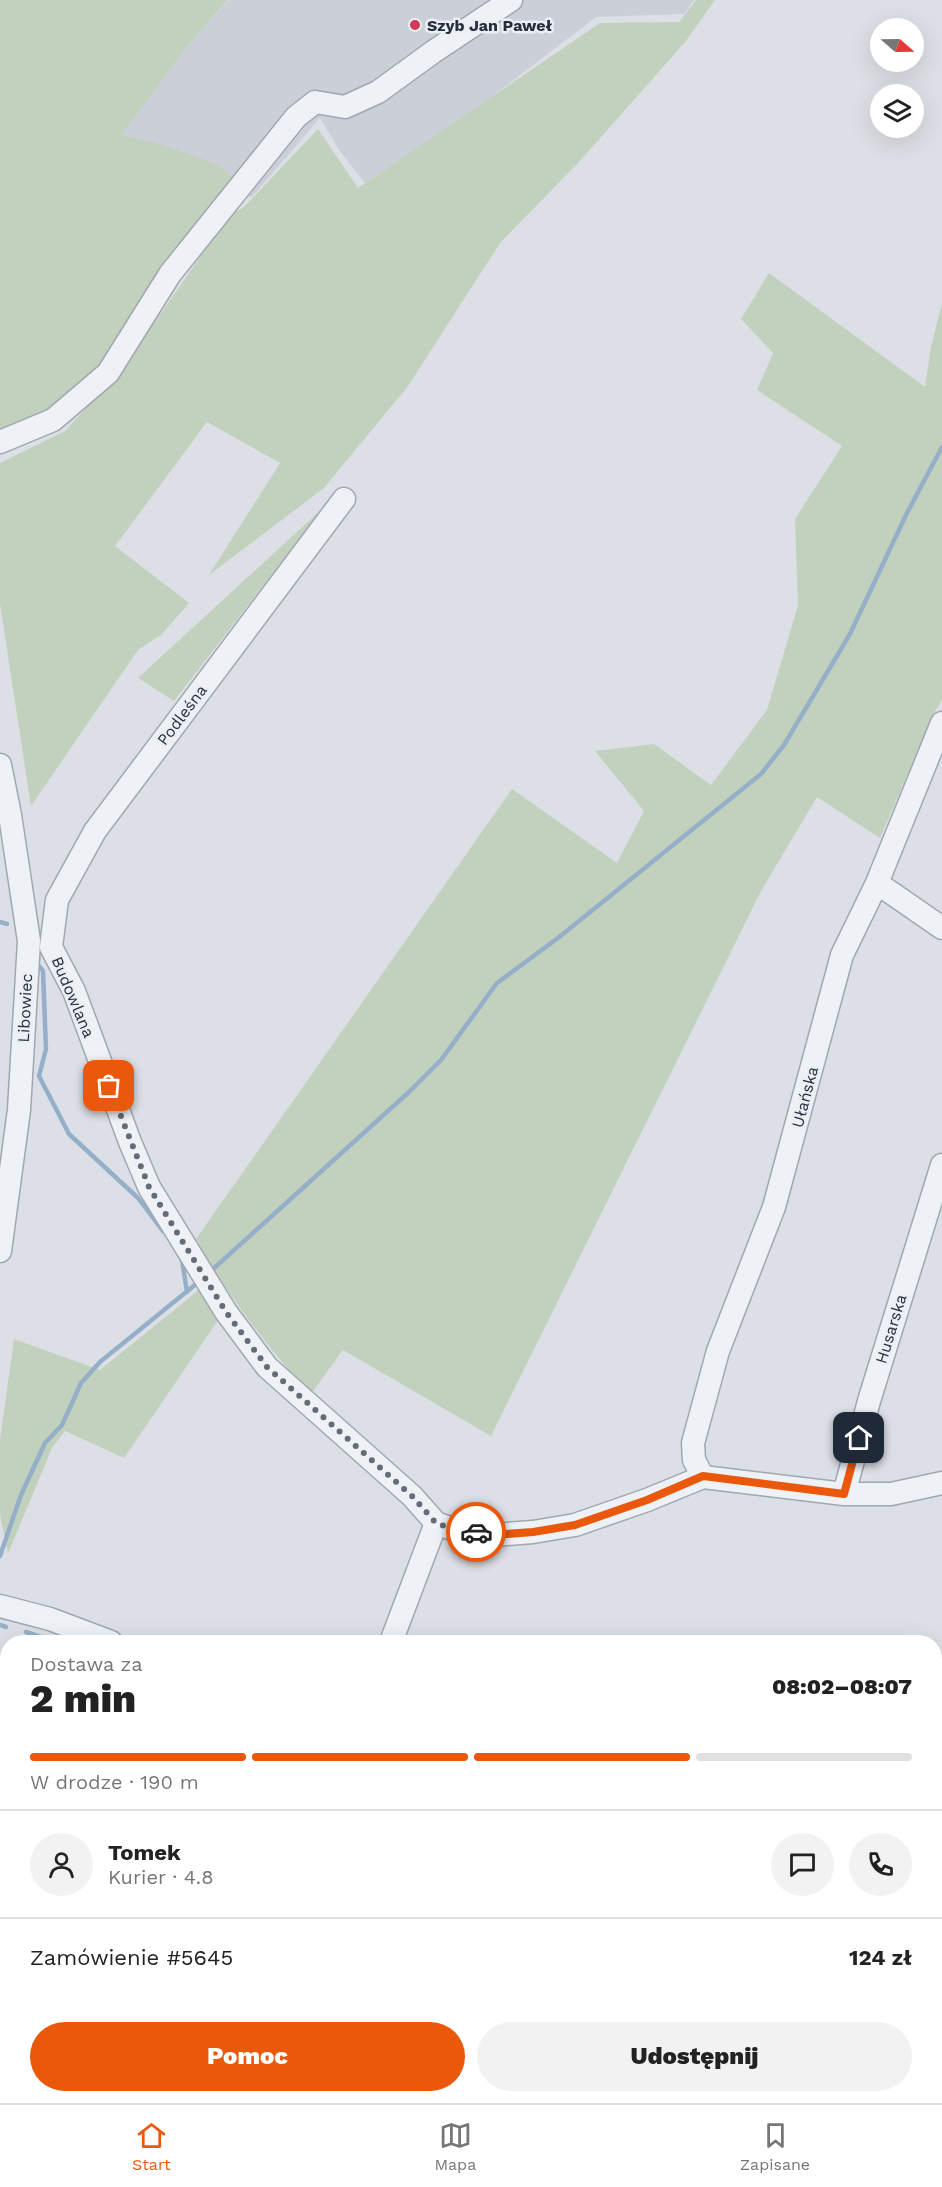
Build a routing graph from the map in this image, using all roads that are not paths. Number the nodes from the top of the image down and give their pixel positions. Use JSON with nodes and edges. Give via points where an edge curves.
{"nodes":[{"id":1,"x":511,"y":0,"type":"edge"},
{"id":2,"x":0,"y":442,"type":"edge"},
{"id":3,"x":344,"y":499,"type":"dead end"},
{"id":4,"x":942,"y":723,"type":"edge"},
{"id":5,"x":0,"y":765,"type":"edge"},
{"id":6,"x":877,"y":883,"type":"junction"},
{"id":7,"x":942,"y":928,"type":"edge"},
{"id":8,"x":29,"y":941,"type":"junction"},
{"id":9,"x":51,"y":947,"type":"junction"},
{"id":10,"x":942,"y":1165,"type":"edge"},
{"id":11,"x":0,"y":1251,"type":"edge"},
{"id":12,"x":703,"y":1476,"type":"junction"},
{"id":13,"x":942,"y":1483,"type":"edge"},
{"id":14,"x":844,"y":1494,"type":"junction"},
{"id":15,"x":436,"y":1523,"type":"junction"},
{"id":16,"x":0,"y":1606,"type":"edge"},
{"id":17,"x":93,"y":1635,"type":"edge"},
{"id":18,"x":395,"y":1635,"type":"edge"}],
"edges":[{"from":1,"to":2,"type":"street","via":[[378,92],[345,107],[315,102],[296,117],[170,274],[108,374],[52,420]]},
{"from":3,"to":9,"type":"street","name":"Podleśna","via":[[95,831],[57,900]]},
{"from":4,"to":6,"type":"street","name":"Ułańska"},
{"from":5,"to":8,"type":"street","name":"Libowiec"},
{"from":6,"to":7,"type":"street"},
{"from":6,"to":12,"type":"street","name":"Ułańska","via":[[842,955],[774,1207],[718,1351],[693,1443],[694,1460]]},
{"from":8,"to":9,"type":"street"},
{"from":8,"to":11,"type":"street","name":"Libowiec","via":[[19,1110]]},
{"from":9,"to":15,"type":"street","name":"Budowlana","via":[[74,992],[149,1187],[226,1312],[267,1367],[412,1496]]},
{"from":10,"to":14,"type":"street","name":"Husarska"},
{"from":12,"to":14,"type":"street"},
{"from":12,"to":15,"type":"street","via":[[647,1500],[565,1527],[493,1535]]},
{"from":13,"to":14,"type":"street","via":[[891,1494]]},
{"from":15,"to":18,"type":"street"},
{"from":16,"to":17,"type":"street"}]}
